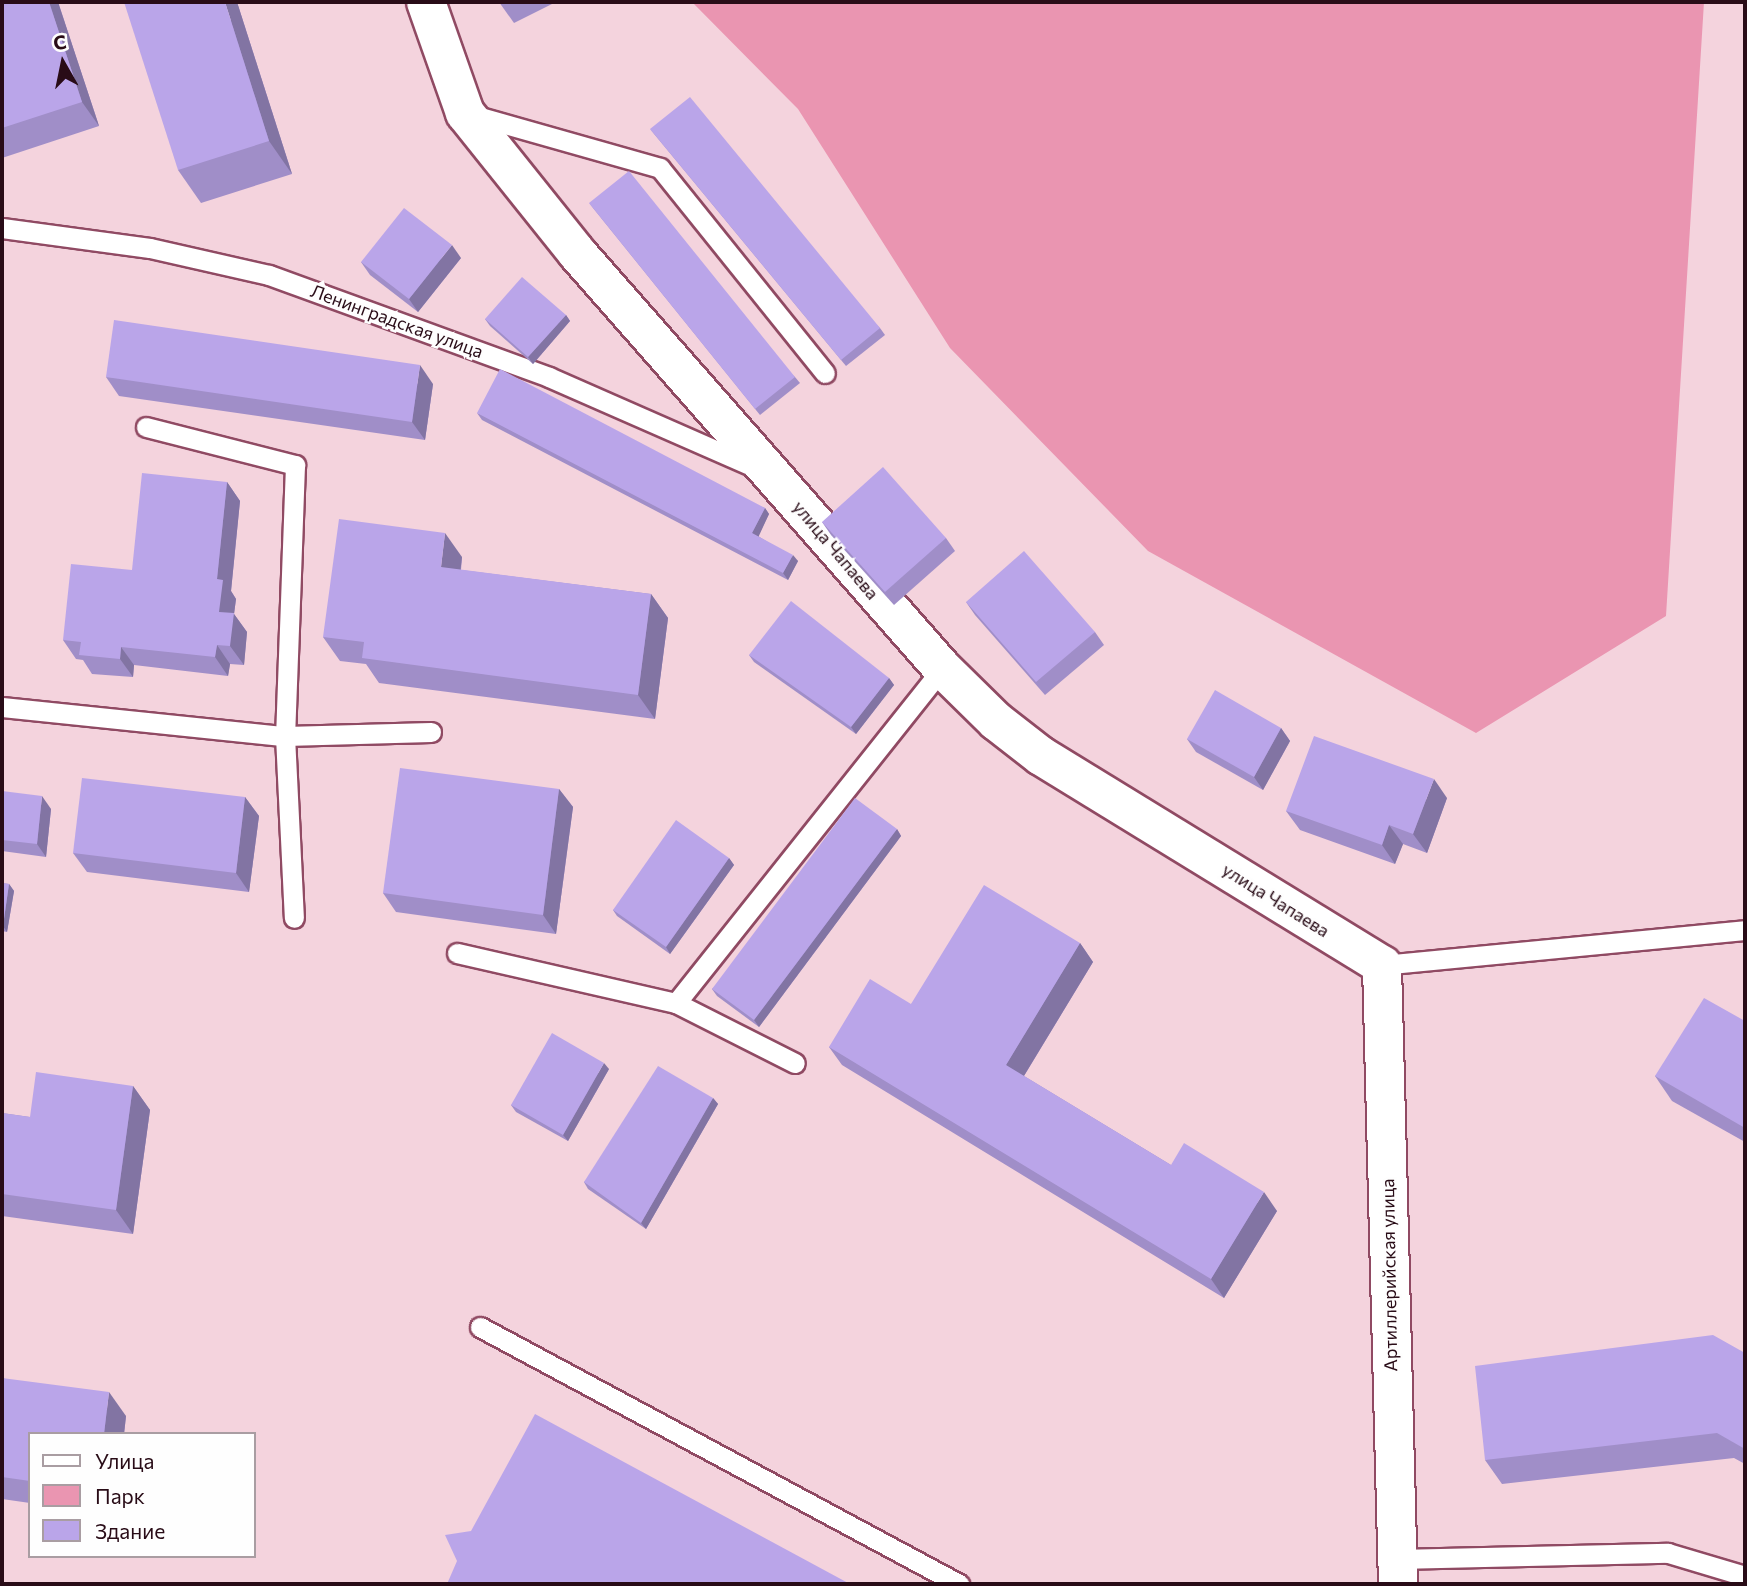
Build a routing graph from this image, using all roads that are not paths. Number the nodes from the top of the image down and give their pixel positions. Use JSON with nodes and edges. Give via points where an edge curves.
{"nodes":[{"id":1,"x":426,"y":2,"type":"edge"},
{"id":2,"x":465,"y":113,"type":"junction"},
{"id":3,"x":2,"y":228,"type":"edge"},
{"id":4,"x":825,"y":373,"type":"dead end"},
{"id":5,"x":146,"y":427,"type":"dead end"},
{"id":6,"x":774,"y":476,"type":"junction"},
{"id":7,"x":942,"y":668,"type":"junction"},
{"id":8,"x":2,"y":708,"type":"edge"},
{"id":9,"x":430,"y":732,"type":"dead end"},
{"id":10,"x":285,"y":736,"type":"junction"},
{"id":11,"x":294,"y":918,"type":"dead end"},
{"id":12,"x":1745,"y":930,"type":"edge"},
{"id":13,"x":457,"y":953,"type":"dead end"},
{"id":14,"x":1382,"y":965,"type":"junction"},
{"id":15,"x":676,"y":1003,"type":"junction"},
{"id":16,"x":795,"y":1063,"type":"dead end"},
{"id":17,"x":480,"y":1327,"type":"dead end"},
{"id":18,"x":1398,"y":1571,"type":"edge"},
{"id":19,"x":1745,"y":1576,"type":"edge"},
{"id":20,"x":959,"y":1584,"type":"edge"}],
"edges":[{"from":1,"to":2,"type":"street","name":"улица Чапаева"},
{"from":2,"to":4,"type":"lane","via":[[660,168]]},
{"from":2,"to":6,"type":"street","name":"улица Чапаева","via":[[577,253]]},
{"from":3,"to":6,"type":"lane","name":"Ленинградская улица","via":[[150,248],[269,275],[550,377]]},
{"from":5,"to":10,"type":"lane","via":[[295,465]]},
{"from":6,"to":7,"type":"street","name":"улица Чапаева","via":[[864,585]]},
{"from":7,"to":14,"type":"street","name":"улица Чапаева","via":[[1041,756]]},
{"from":7,"to":15,"type":"lane"},
{"from":8,"to":10,"type":"lane"},
{"from":9,"to":10,"type":"lane"},
{"from":10,"to":11,"type":"lane"},
{"from":12,"to":14,"type":"lane"},
{"from":13,"to":15,"type":"lane"},
{"from":14,"to":18,"type":"street","name":"Артиллерийская улица"},
{"from":15,"to":16,"type":"lane"},
{"from":17,"to":20,"type":"lane"},
{"from":18,"to":19,"type":"lane","via":[[1668,1553]]}]}
